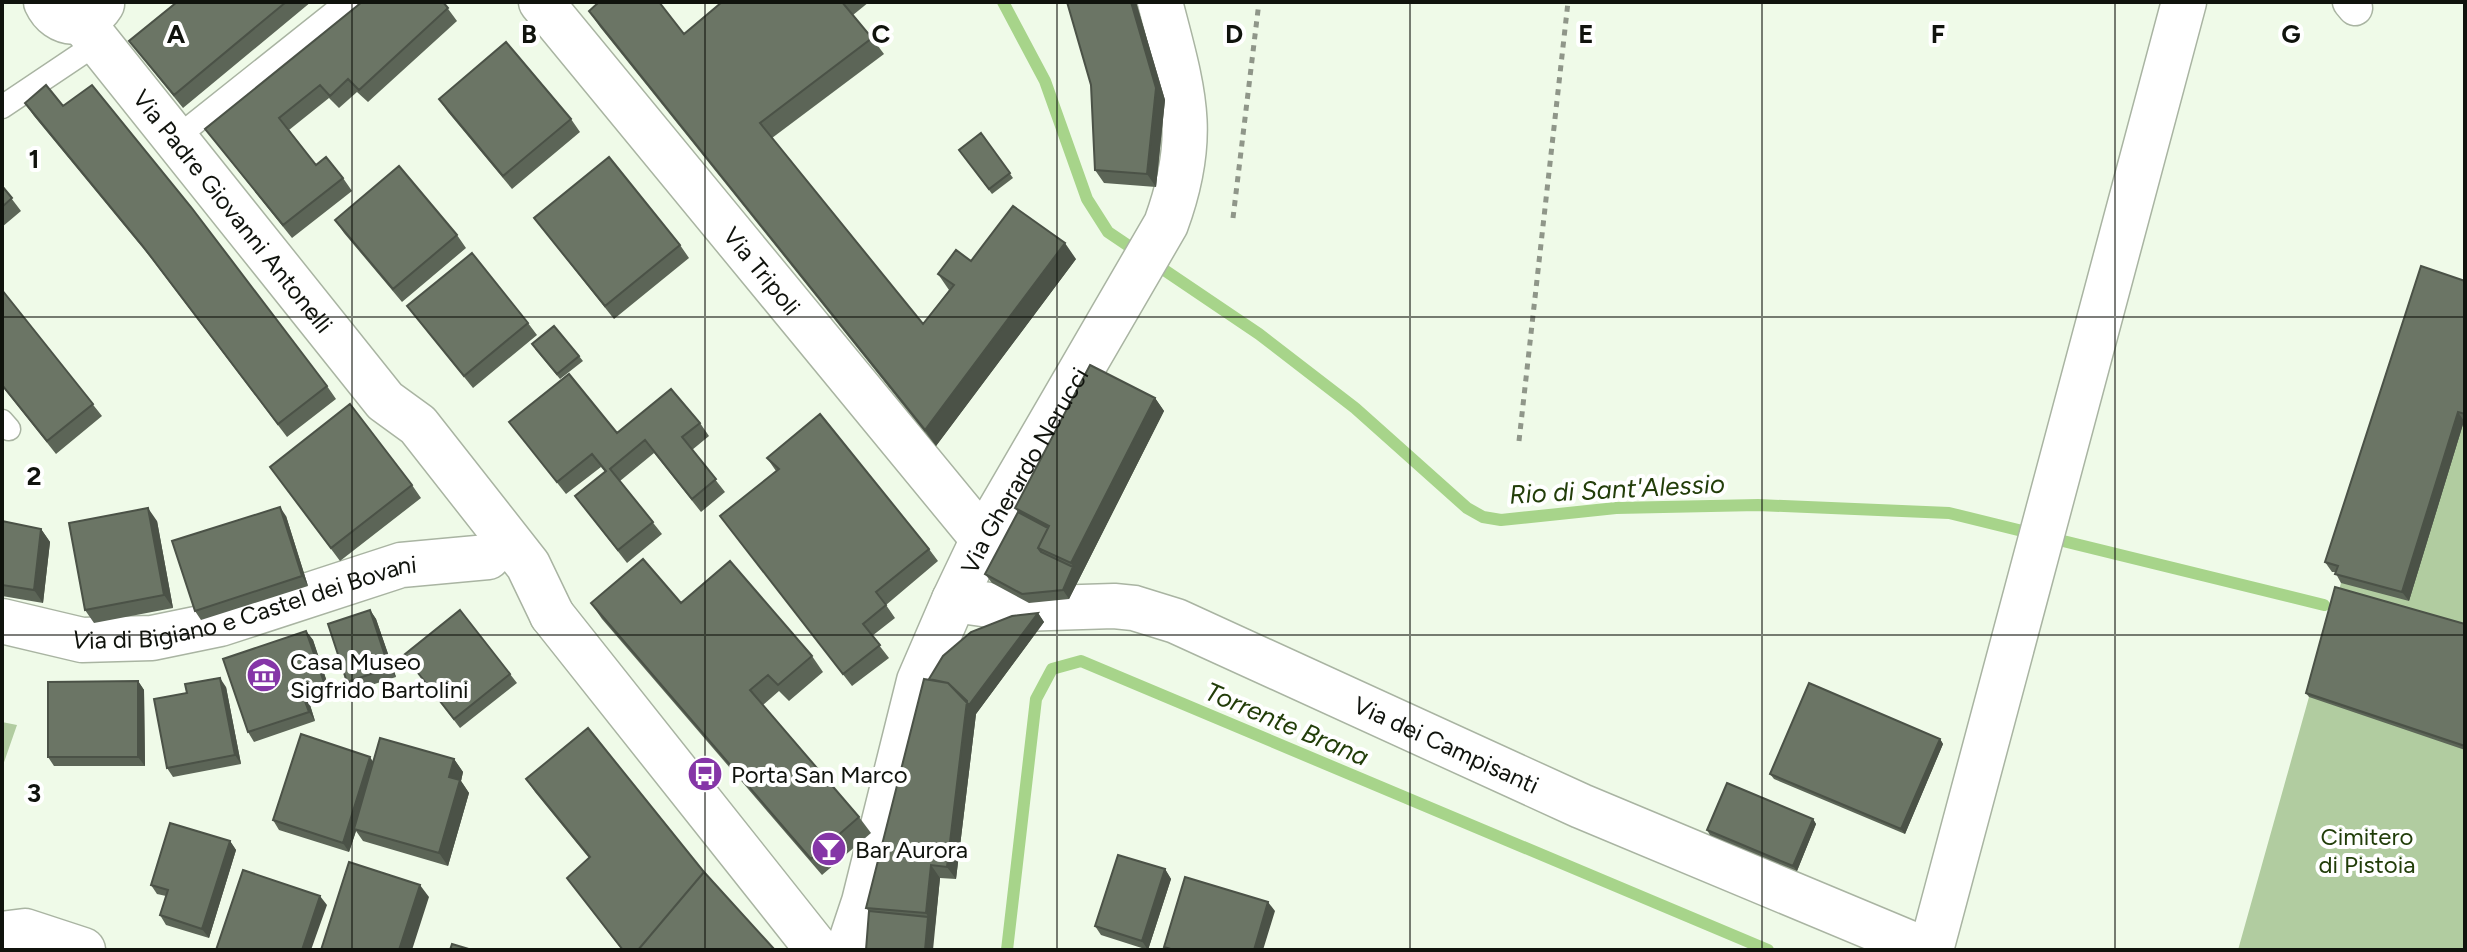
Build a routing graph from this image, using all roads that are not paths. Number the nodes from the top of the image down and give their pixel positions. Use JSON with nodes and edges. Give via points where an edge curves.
{"nodes":[{"id":1,"x":347,"y":2,"type":"edge"},
{"id":2,"x":541,"y":2,"type":"edge"},
{"id":3,"x":1160,"y":2,"type":"edge"},
{"id":4,"x":2184,"y":2,"type":"edge"},
{"id":5,"x":82,"y":17,"type":"edge"},
{"id":6,"x":2,"y":107,"type":"edge"},
{"id":7,"x":176,"y":138,"type":"junction"},
{"id":8,"x":385,"y":401,"type":"junction"},
{"id":9,"x":983,"y":539,"type":"junction"},
{"id":10,"x":488,"y":557,"type":"junction"},
{"id":11,"x":954,"y":600,"type":"junction"},
{"id":12,"x":552,"y":615,"type":"junction"},
{"id":13,"x":2,"y":621,"type":"edge"},
{"id":14,"x":2,"y":934,"type":"edge"},
{"id":15,"x":83,"y":950,"type":"edge"},
{"id":16,"x":818,"y":950,"type":"edge"},
{"id":17,"x":848,"y":950,"type":"edge"},
{"id":18,"x":1928,"y":950,"type":"edge"}],
"edges":[{"from":1,"to":7,"type":"lane"},
{"from":2,"to":9,"type":"street","name":"Via Tripoli"},
{"from":3,"to":9,"type":"street","name":"Via Gherardo Nerucci","via":[[1185,98],[1180,186],[1166,224]]},
{"from":4,"to":18,"type":"street"},
{"from":5,"to":6,"type":"lane"},
{"from":5,"to":7,"type":"street","name":"Via Padre Giovanni Antonelli"},
{"from":7,"to":8,"type":"street","name":"Via Padre Giovanni Antonelli"},
{"from":8,"to":10,"type":"street","via":[[398,443]]},
{"from":8,"to":12,"type":"street","via":[[418,425],[528,565]]},
{"from":9,"to":11,"type":"street","name":"Via Gherardo Nerucci"},
{"from":10,"to":12,"type":"street","via":[[505,579]]},
{"from":10,"to":13,"type":"street","name":"Via di Bigiano e Castel dei Bovani","via":[[401,565],[220,624],[152,638],[82,640]]},
{"from":11,"to":17,"type":"street","name":"Via Gherardo Nerucci","via":[[919,681]]},
{"from":11,"to":18,"type":"street","name":"Via dei Campisanti","via":[[1018,609],[1124,607],[1176,621],[1581,806]]},
{"from":12,"to":16,"type":"street"},
{"from":14,"to":15,"type":"street","via":[[25,931]]}]}
